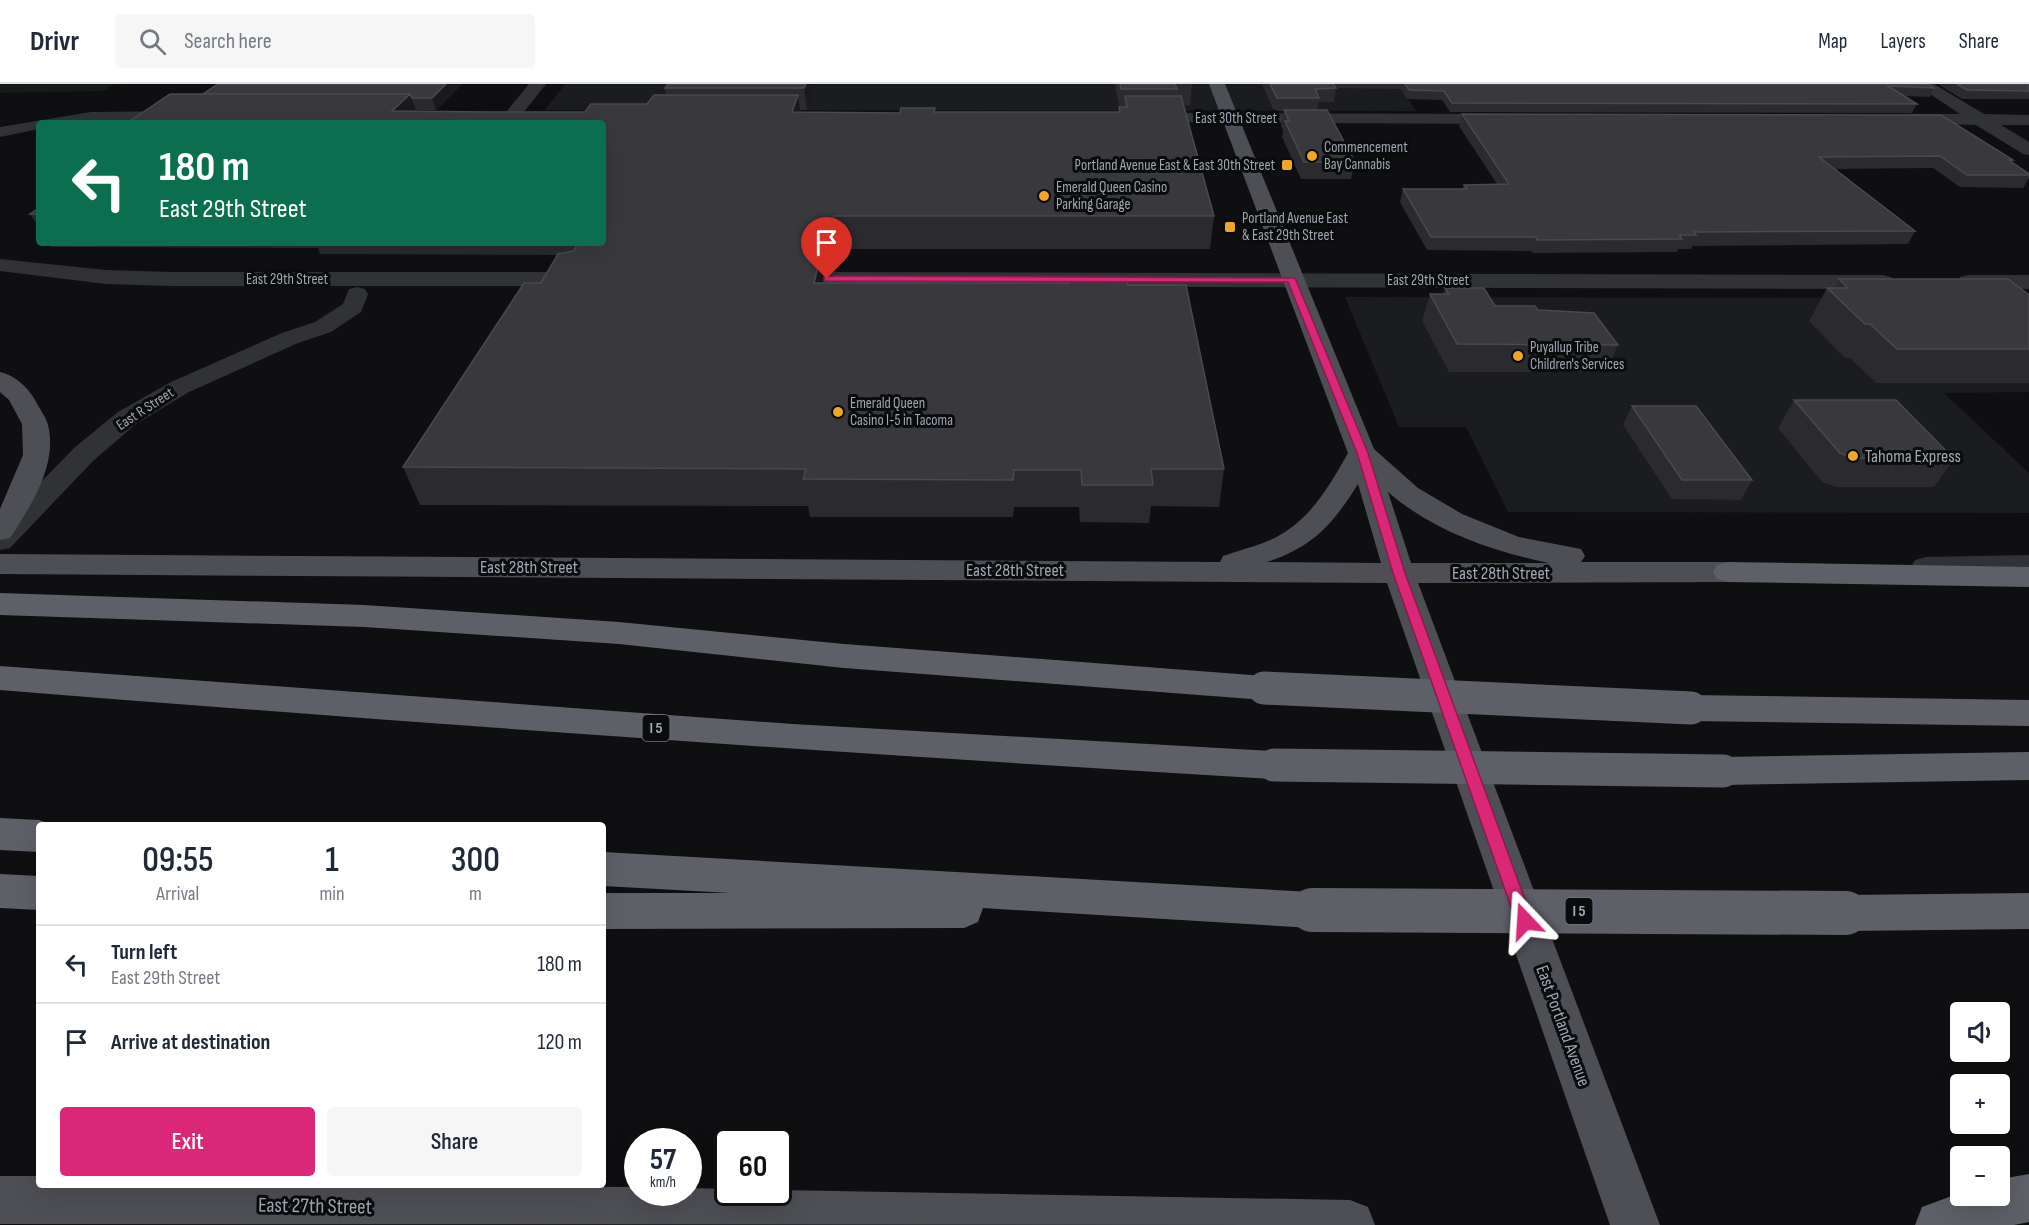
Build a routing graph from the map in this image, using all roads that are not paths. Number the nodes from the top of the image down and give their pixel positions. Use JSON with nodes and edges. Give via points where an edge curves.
{"nodes":[{"id":1,"x":538,"y":84,"type":"edge"},
{"id":2,"x":1217,"y":84,"type":"edge"},
{"id":3,"x":1923,"y":84,"type":"edge"},
{"id":4,"x":199,"y":117,"type":"edge"},
{"id":5,"x":530,"y":117,"type":"edge"},
{"id":6,"x":1130,"y":118,"type":"edge"},
{"id":7,"x":1230,"y":118,"type":"junction"},
{"id":8,"x":503,"y":119,"type":"edge"},
{"id":9,"x":1522,"y":119,"type":"edge"},
{"id":10,"x":1887,"y":119,"type":"edge"},
{"id":11,"x":69,"y":120,"type":"edge"},
{"id":12,"x":1980,"y":120,"type":"junction"},
{"id":13,"x":2029,"y":120,"type":"edge"},
{"id":14,"x":36,"y":125,"type":"edge"},
{"id":15,"x":0,"y":132,"type":"edge"},
{"id":16,"x":2029,"y":150,"type":"edge"},
{"id":17,"x":389,"y":259,"type":"dead end"},
{"id":18,"x":0,"y":265,"type":"edge"},
{"id":19,"x":574,"y":279,"type":"edge"},
{"id":20,"x":827,"y":279,"type":"dead end"},
{"id":21,"x":1292,"y":279,"type":"junction"},
{"id":22,"x":1902,"y":282,"type":"edge"},
{"id":23,"x":1948,"y":282,"type":"edge"},
{"id":24,"x":2029,"y":282,"type":"edge"},
{"id":25,"x":364,"y":287,"type":"junction"},
{"id":26,"x":0,"y":380,"type":"edge"},
{"id":27,"x":1362,"y":453,"type":"junction"},
{"id":28,"x":0,"y":531,"type":"edge"},
{"id":29,"x":0,"y":541,"type":"edge"},
{"id":30,"x":0,"y":564,"type":"edge"},
{"id":31,"x":2029,"y":565,"type":"edge"},
{"id":32,"x":1206,"y":572,"type":"junction"},
{"id":33,"x":1663,"y":572,"type":"junction"},
{"id":34,"x":1728,"y":572,"type":"junction"},
{"id":35,"x":1399,"y":573,"type":"junction"},
{"id":36,"x":2029,"y":577,"type":"edge"},
{"id":37,"x":0,"y":604,"type":"edge"},
{"id":38,"x":0,"y":678,"type":"edge"},
{"id":39,"x":2029,"y":713,"type":"edge"},
{"id":40,"x":2029,"y":766,"type":"edge"},
{"id":41,"x":0,"y":834,"type":"edge"},
{"id":42,"x":36,"y":836,"type":"edge"},
{"id":43,"x":606,"y":869,"type":"edge"},
{"id":44,"x":0,"y":891,"type":"edge"},
{"id":45,"x":36,"y":892,"type":"edge"},
{"id":46,"x":606,"y":910,"type":"edge"},
{"id":47,"x":1312,"y":910,"type":"junction"},
{"id":48,"x":2029,"y":911,"type":"edge"},
{"id":49,"x":2029,"y":1198,"type":"edge"},
{"id":50,"x":0,"y":1200,"type":"edge"},
{"id":51,"x":1350,"y":1225,"type":"edge"},
{"id":52,"x":1635,"y":1225,"type":"edge"},
{"id":53,"x":1941,"y":1225,"type":"edge"}],
"edges":[{"from":1,"to":8,"type":"street"},
{"from":2,"to":7,"type":"main road","name":"East Portland Avenue"},
{"from":3,"to":12,"type":"street"},
{"from":4,"to":11,"type":"street"},
{"from":5,"to":8,"type":"street"},
{"from":6,"to":7,"type":"street","name":"East 30th Street"},
{"from":7,"to":9,"type":"street","name":"East 30th Street"},
{"from":7,"to":21,"type":"main road","name":"East Portland Avenue"},
{"from":10,"to":12,"type":"street"},
{"from":12,"to":13,"type":"street"},
{"from":12,"to":16,"type":"street"},
{"from":14,"to":15,"type":"street"},
{"from":17,"to":25,"type":"street","name":"East R Street"},
{"from":18,"to":25,"type":"street","name":"East 29th Street","via":[[106,277]]},
{"from":19,"to":25,"type":"street","name":"East 29th Street"},
{"from":20,"to":21,"type":"street","name":"East 29th Street"},
{"from":21,"to":22,"type":"street","name":"East 29th Street"},
{"from":21,"to":27,"type":"main road","name":"East Portland Avenue"},
{"from":23,"to":24,"type":"street"},
{"from":25,"to":29,"type":"street","name":"East R Street","via":[[353,307],[323,327],[180,387],[127,418],[84,454]]},
{"from":26,"to":28,"type":"main road","via":[[20,396],[35,424],[37,455],[15,508]]},
{"from":27,"to":32,"type":"main road","via":[[1336,497],[1299,536],[1275,549]]},
{"from":27,"to":33,"type":"main road","via":[[1414,498],[1482,536],[1532,551]]},
{"from":27,"to":35,"type":"main road","name":"East Portland Avenue"},
{"from":30,"to":32,"type":"main road","name":"East 28th Street"},
{"from":31,"to":34,"type":"street","name":"East 28th Street"},
{"from":32,"to":35,"type":"main road","name":"East 28th Street"},
{"from":33,"to":34,"type":"main road","name":"East 28th Street"},
{"from":33,"to":35,"type":"main road","name":"East 28th Street"},
{"from":34,"to":36,"type":"highway"},
{"from":35,"to":52,"type":"main road","name":"East Portland Avenue"},
{"from":37,"to":39,"type":"highway","bridge":true,"via":[[364,616],[619,633],[844,656],[1264,688],[1691,708]]},
{"from":38,"to":40,"type":"highway","number":"I 5","bridge":true,"via":[[781,737],[1274,765],[1723,771]]},
{"from":41,"to":42,"type":"highway"},
{"from":43,"to":47,"type":"highway","number":"I 5"},
{"from":44,"to":45,"type":"highway"},
{"from":46,"to":47,"type":"highway"},
{"from":47,"to":48,"type":"highway","number":"I 5","bridge":true},
{"from":49,"to":53,"type":"highway"},
{"from":50,"to":51,"type":"main road","name":"East 27th Street"}]}
